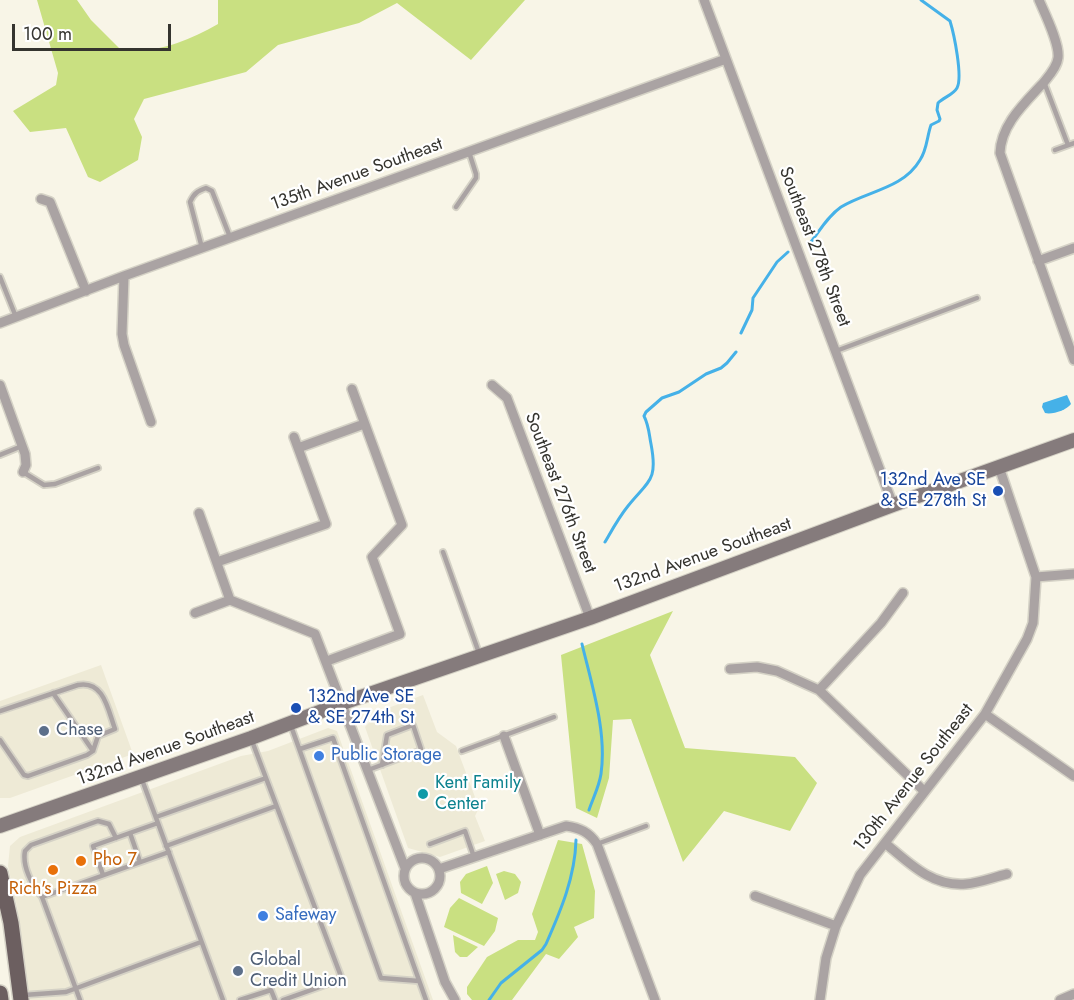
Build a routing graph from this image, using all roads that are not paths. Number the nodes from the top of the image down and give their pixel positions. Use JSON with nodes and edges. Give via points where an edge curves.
{"nodes":[{"id":1,"x":704,"y":0,"type":"edge"},
{"id":2,"x":1039,"y":0,"type":"edge"},
{"id":3,"x":726,"y":60,"type":"junction"},
{"id":4,"x":1044,"y":82,"type":"junction"},
{"id":5,"x":1074,"y":143,"type":"edge"},
{"id":6,"x":1068,"y":145,"type":"junction"},
{"id":7,"x":1055,"y":150,"type":"dead end"},
{"id":8,"x":469,"y":152,"type":"junction"},
{"id":9,"x":41,"y":199,"type":"dead end"},
{"id":10,"x":456,"y":207,"type":"dead end"},
{"id":11,"x":230,"y":238,"type":"junction"},
{"id":12,"x":202,"y":248,"type":"junction"},
{"id":13,"x":1074,"y":248,"type":"edge"},
{"id":14,"x":1038,"y":261,"type":"junction"},
{"id":15,"x":124,"y":276,"type":"junction"},
{"id":16,"x":0,"y":277,"type":"edge"},
{"id":17,"x":86,"y":291,"type":"junction"},
{"id":18,"x":976,"y":298,"type":"dead end"},
{"id":19,"x":16,"y":317,"type":"junction"},
{"id":20,"x":0,"y":323,"type":"edge"},
{"id":21,"x":835,"y":351,"type":"junction"},
{"id":22,"x":1074,"y":359,"type":"edge"},
{"id":23,"x":0,"y":385,"type":"edge"},
{"id":24,"x":492,"y":385,"type":"dead end"},
{"id":25,"x":352,"y":389,"type":"dead end"},
{"id":26,"x":151,"y":422,"type":"dead end"},
{"id":27,"x":364,"y":424,"type":"junction"},
{"id":28,"x":294,"y":437,"type":"dead end"},
{"id":29,"x":1074,"y":440,"type":"edge"},
{"id":30,"x":22,"y":446,"type":"junction"},
{"id":31,"x":298,"y":448,"type":"junction"},
{"id":32,"x":0,"y":455,"type":"edge"},
{"id":33,"x":999,"y":467,"type":"junction"},
{"id":34,"x":98,"y":468,"type":"dead end"},
{"id":35,"x":23,"y":472,"type":"joint"},
{"id":36,"x":893,"y":505,"type":"junction"},
{"id":37,"x":199,"y":513,"type":"dead end"},
{"id":38,"x":443,"y":552,"type":"dead end"},
{"id":39,"x":217,"y":562,"type":"junction"},
{"id":40,"x":1074,"y":574,"type":"edge"},
{"id":41,"x":1036,"y":577,"type":"junction"},
{"id":42,"x":903,"y":593,"type":"dead end"},
{"id":43,"x":230,"y":600,"type":"junction"},
{"id":44,"x":195,"y":613,"type":"dead end"},
{"id":45,"x":590,"y":618,"type":"junction"},
{"id":46,"x":480,"y":656,"type":"junction"},
{"id":47,"x":327,"y":661,"type":"junction"},
{"id":48,"x":730,"y":669,"type":"dead end"},
{"id":49,"x":819,"y":690,"type":"junction"},
{"id":50,"x":53,"y":693,"type":"junction"},
{"id":51,"x":343,"y":703,"type":"junction"},
{"id":52,"x":0,"y":711,"type":"edge"},
{"id":53,"x":986,"y":714,"type":"junction"},
{"id":54,"x":554,"y":717,"type":"dead end"},
{"id":55,"x":290,"y":723,"type":"junction"},
{"id":56,"x":504,"y":736,"type":"junction"},
{"id":57,"x":251,"y":738,"type":"junction"},
{"id":58,"x":0,"y":740,"type":"edge"},
{"id":59,"x":300,"y":749,"type":"junction"},
{"id":60,"x":93,"y":751,"type":"junction"},
{"id":61,"x":462,"y":751,"type":"dead end"},
{"id":62,"x":381,"y":765,"type":"junction"},
{"id":63,"x":368,"y":770,"type":"junction"},
{"id":64,"x":1074,"y":776,"type":"edge"},
{"id":65,"x":141,"y":777,"type":"junction"},
{"id":66,"x":266,"y":778,"type":"junction"},
{"id":67,"x":924,"y":791,"type":"junction"},
{"id":68,"x":276,"y":806,"type":"junction"},
{"id":69,"x":157,"y":820,"type":"junction"},
{"id":70,"x":0,"y":826,"type":"edge"},
{"id":71,"x":646,"y":826,"type":"dead end"},
{"id":72,"x":130,"y":833,"type":"junction"},
{"id":73,"x":540,"y":835,"type":"junction"},
{"id":74,"x":116,"y":838,"type":"junction"},
{"id":75,"x":885,"y":843,"type":"junction"},
{"id":76,"x":430,"y":844,"type":"dead end"},
{"id":77,"x":597,"y":844,"type":"junction"},
{"id":78,"x":166,"y":846,"type":"junction"},
{"id":79,"x":169,"y":852,"type":"junction"},
{"id":80,"x":474,"y":857,"type":"junction"},
{"id":81,"x":140,"y":862,"type":"junction"},
{"id":82,"x":405,"y":868,"type":"junction"},
{"id":83,"x":439,"y":869,"type":"junction"},
{"id":84,"x":0,"y":873,"type":"edge"},
{"id":85,"x":1006,"y":874,"type":"dead end"},
{"id":86,"x":103,"y":875,"type":"junction"},
{"id":87,"x":415,"y":892,"type":"junction"},
{"id":88,"x":755,"y":896,"type":"dead end"},
{"id":89,"x":42,"y":897,"type":"junction"},
{"id":90,"x":837,"y":926,"type":"junction"},
{"id":91,"x":201,"y":942,"type":"junction"},
{"id":92,"x":419,"y":981,"type":"junction"},
{"id":93,"x":75,"y":988,"type":"junction"},
{"id":94,"x":0,"y":993,"type":"edge"},
{"id":95,"x":258,"y":994,"type":"junction"},
{"id":96,"x":1074,"y":994,"type":"edge"},
{"id":97,"x":21,"y":998,"type":"edge"},
{"id":98,"x":297,"y":998,"type":"edge"},
{"id":99,"x":1,"y":1000,"type":"edge"},
{"id":100,"x":80,"y":1000,"type":"edge"},
{"id":101,"x":223,"y":1000,"type":"edge"},
{"id":102,"x":240,"y":1000,"type":"edge"},
{"id":103,"x":260,"y":1000,"type":"edge"},
{"id":104,"x":275,"y":1000,"type":"edge"},
{"id":105,"x":283,"y":1000,"type":"edge"},
{"id":106,"x":426,"y":1000,"type":"edge"},
{"id":107,"x":455,"y":1000,"type":"edge"},
{"id":108,"x":655,"y":1000,"type":"edge"},
{"id":109,"x":820,"y":1000,"type":"edge"},
{"id":110,"x":1060,"y":1000,"type":"edge"}],
"edges":[{"from":1,"to":3,"type":"street","name":"Southeast 278th Street"},
{"from":2,"to":4,"type":"street","via":[[1059,57]]},
{"from":3,"to":8,"type":"street","name":"135th Avenue Southeast"},
{"from":3,"to":21,"type":"street","name":"Southeast 278th Street"},
{"from":4,"to":6,"type":"lane"},
{"from":4,"to":14,"type":"street","via":[[1009,122],[1000,144]]},
{"from":5,"to":6,"type":"lane"},
{"from":6,"to":7,"type":"lane"},
{"from":8,"to":10,"type":"lane","via":[[476,178]]},
{"from":8,"to":11,"type":"street","name":"135th Avenue Southeast"},
{"from":9,"to":17,"type":"street","via":[[50,202]]},
{"from":11,"to":12,"type":"street","name":"135th Avenue Southeast"},
{"from":11,"to":12,"type":"lane","via":[[212,191],[207,188],[193,194],[190,202]]},
{"from":12,"to":15,"type":"street","name":"135th Avenue Southeast"},
{"from":13,"to":14,"type":"street"},
{"from":14,"to":22,"type":"street"},
{"from":15,"to":17,"type":"street","name":"135th Avenue Southeast"},
{"from":15,"to":26,"type":"street","via":[[124,345]]},
{"from":16,"to":19,"type":"lane"},
{"from":17,"to":19,"type":"street","name":"135th Avenue Southeast"},
{"from":18,"to":21,"type":"lane"},
{"from":19,"to":20,"type":"street","name":"135th Avenue Southeast"},
{"from":21,"to":36,"type":"street","name":"Southeast 278th Street"},
{"from":23,"to":30,"type":"street"},
{"from":24,"to":45,"type":"street","name":"Southeast 276th Street","via":[[507,398]]},
{"from":25,"to":27,"type":"street"},
{"from":27,"to":31,"type":"street"},
{"from":27,"to":47,"type":"street","via":[[402,525],[372,557],[400,634]]},
{"from":28,"to":31,"type":"street"},
{"from":29,"to":33,"type":"main road","name":"132nd Avenue Southeast"},
{"from":30,"to":32,"type":"lane"},
{"from":30,"to":35,"type":"street","via":[[26,465]]},
{"from":31,"to":39,"type":"street","via":[[326,524]]},
{"from":33,"to":36,"type":"main road","name":"132nd Avenue Southeast"},
{"from":33,"to":41,"type":"street"},
{"from":34,"to":35,"type":"lane","via":[[44,485]]},
{"from":36,"to":45,"type":"main road","name":"132nd Avenue Southeast"},
{"from":37,"to":39,"type":"street"},
{"from":38,"to":46,"type":"lane"},
{"from":39,"to":43,"type":"street"},
{"from":40,"to":41,"type":"street"},
{"from":41,"to":53,"type":"street","name":"130th Avenue Southeast","via":[[1030,631]]},
{"from":42,"to":49,"type":"street"},
{"from":43,"to":44,"type":"street"},
{"from":43,"to":47,"type":"street","via":[[315,634]]},
{"from":45,"to":46,"type":"main road","name":"132nd Avenue Southeast"},
{"from":46,"to":51,"type":"main road","name":"132nd Avenue Southeast"},
{"from":47,"to":51,"type":"street"},
{"from":48,"to":49,"type":"street","via":[[757,667],[777,671]]},
{"from":49,"to":67,"type":"street"},
{"from":50,"to":52,"type":"lane"},
{"from":50,"to":60,"type":"lane"},
{"from":50,"to":60,"type":"lane","via":[[85,684],[97,688],[115,729],[98,736]]},
{"from":51,"to":55,"type":"main road","name":"132nd Avenue Southeast"},
{"from":51,"to":63,"type":"street"},
{"from":53,"to":64,"type":"street"},
{"from":53,"to":67,"type":"street","name":"130th Avenue Southeast"},
{"from":54,"to":56,"type":"lane"},
{"from":55,"to":57,"type":"main road","name":"132nd Avenue Southeast"},
{"from":55,"to":59,"type":"lane"},
{"from":56,"to":61,"type":"lane"},
{"from":56,"to":73,"type":"street"},
{"from":57,"to":65,"type":"main road","name":"132nd Avenue Southeast"},
{"from":57,"to":66,"type":"lane"},
{"from":58,"to":60,"type":"lane","via":[[28,776]]},
{"from":59,"to":92,"type":"lane","via":[[381,978]]},
{"from":59,"to":92,"type":"lane","via":[[333,738]]},
{"from":62,"to":62,"type":"lane","via":[[419,751],[413,725],[387,735]]},
{"from":62,"to":63,"type":"lane"},
{"from":63,"to":82,"type":"street"},
{"from":65,"to":69,"type":"lane"},
{"from":65,"to":70,"type":"main road","name":"132nd Avenue Southeast"},
{"from":66,"to":68,"type":"lane"},
{"from":66,"to":69,"type":"lane"},
{"from":67,"to":75,"type":"street","name":"130th Avenue Southeast"},
{"from":68,"to":78,"type":"lane"},
{"from":68,"to":98,"type":"lane","via":[[342,979]]},
{"from":69,"to":72,"type":"lane"},
{"from":69,"to":78,"type":"lane"},
{"from":71,"to":77,"type":"lane"},
{"from":72,"to":74,"type":"lane"},
{"from":72,"to":81,"type":"lane"},
{"from":73,"to":77,"type":"street","via":[[566,826],[585,831]]},
{"from":73,"to":80,"type":"street"},
{"from":74,"to":86,"type":"lane","via":[[93,846]]},
{"from":74,"to":89,"type":"lane","via":[[109,824],[98,821],[27,847],[24,861],[34,888]]},
{"from":75,"to":85,"type":"street","via":[[925,876],[943,882],[966,884]]},
{"from":75,"to":90,"type":"street","name":"130th Avenue Southeast","via":[[860,875]]},
{"from":76,"to":80,"type":"lane","via":[[465,831]]},
{"from":77,"to":108,"type":"street"},
{"from":78,"to":79,"type":"lane"},
{"from":79,"to":81,"type":"lane"},
{"from":79,"to":91,"type":"lane"},
{"from":80,"to":83,"type":"street"},
{"from":81,"to":86,"type":"lane"},
{"from":82,"to":83,"type":"street","via":[[414,859],[426,857]]},
{"from":82,"to":87,"type":"street","via":[[406,885]]},
{"from":83,"to":87,"type":"street","via":[[437,887],[427,893]]},
{"from":84,"to":97,"type":"main road"},
{"from":86,"to":89,"type":"lane"},
{"from":87,"to":107,"type":"street"},
{"from":88,"to":90,"type":"street"},
{"from":89,"to":93,"type":"lane"},
{"from":90,"to":109,"type":"street","name":"130th Avenue Southeast","via":[[826,958]]},
{"from":91,"to":93,"type":"lane"},
{"from":91,"to":101,"type":"lane"},
{"from":92,"to":106,"type":"lane"},
{"from":93,"to":97,"type":"lane"},
{"from":93,"to":100,"type":"lane"},
{"from":94,"to":99,"type":"main road"},
{"from":95,"to":102,"type":"lane"},
{"from":95,"to":103,"type":"lane"},
{"from":95,"to":104,"type":"lane","via":[[271,990]]},
{"from":96,"to":110,"type":"street"},
{"from":98,"to":105,"type":"lane"}]}
